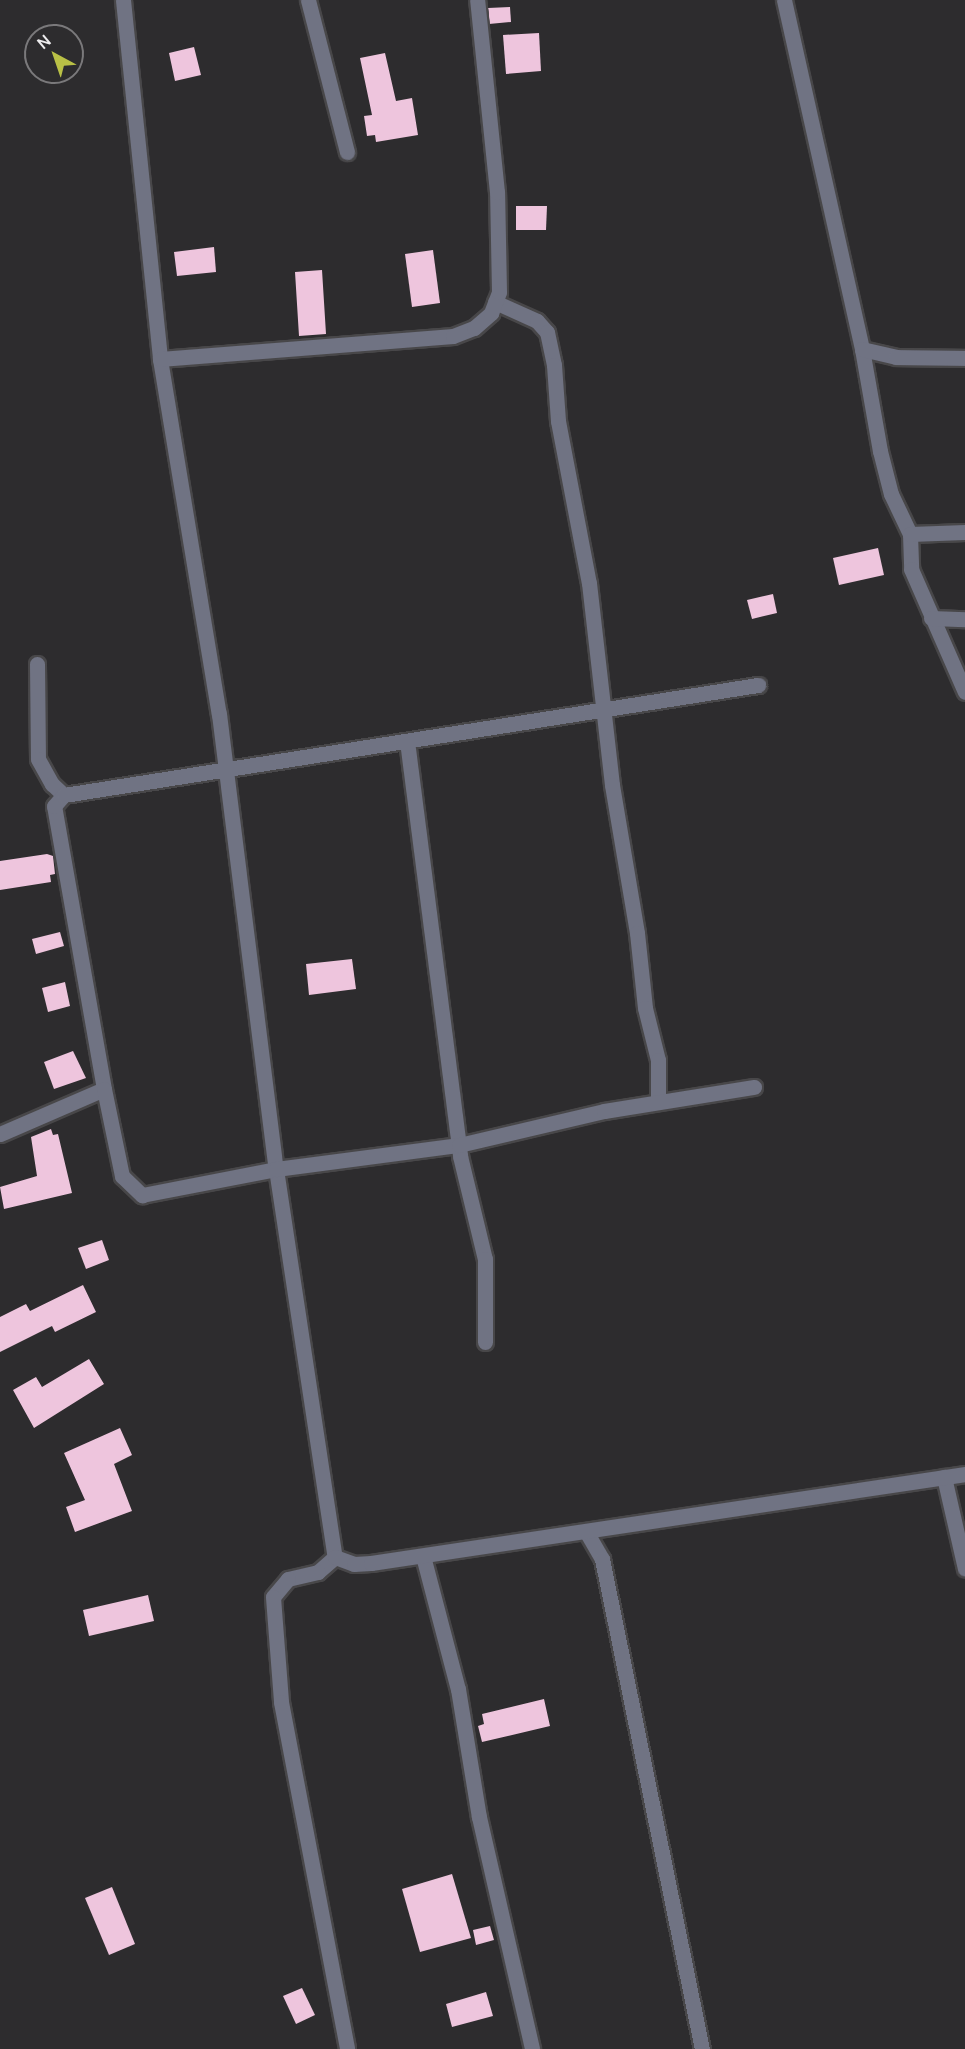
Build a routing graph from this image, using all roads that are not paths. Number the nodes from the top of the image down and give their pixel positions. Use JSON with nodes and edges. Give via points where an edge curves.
{"nodes":[{"id":1,"x":123,"y":0,"type":"edge"},
{"id":2,"x":308,"y":0,"type":"edge"},
{"id":3,"x":477,"y":0,"type":"edge"},
{"id":4,"x":784,"y":0,"type":"edge"},
{"id":5,"x":346,"y":152,"type":"dead end"},
{"id":6,"x":495,"y":302,"type":"junction"},
{"id":7,"x":862,"y":349,"type":"junction"},
{"id":8,"x":965,"y":358,"type":"edge"},
{"id":9,"x":159,"y":359,"type":"junction"},
{"id":10,"x":965,"y":532,"type":"edge"},
{"id":11,"x":910,"y":534,"type":"junction"},
{"id":12,"x":931,"y":618,"type":"junction"},
{"id":13,"x":965,"y":619,"type":"edge"},
{"id":14,"x":37,"y":664,"type":"dead end"},
{"id":15,"x":758,"y":685,"type":"dead end"},
{"id":16,"x":965,"y":692,"type":"edge"},
{"id":17,"x":605,"y":708,"type":"junction"},
{"id":18,"x":407,"y":741,"type":"junction"},
{"id":19,"x":225,"y":772,"type":"junction"},
{"id":20,"x":64,"y":795,"type":"junction"},
{"id":21,"x":754,"y":1087,"type":"dead end"},
{"id":22,"x":104,"y":1089,"type":"junction"},
{"id":23,"x":658,"y":1101,"type":"junction"},
{"id":24,"x":0,"y":1134,"type":"edge"},
{"id":25,"x":459,"y":1145,"type":"junction"},
{"id":26,"x":276,"y":1169,"type":"junction"},
{"id":27,"x":485,"y":1342,"type":"dead end"},
{"id":28,"x":965,"y":1474,"type":"edge"},
{"id":29,"x":944,"y":1478,"type":"junction"},
{"id":30,"x":587,"y":1533,"type":"junction"},
{"id":31,"x":423,"y":1556,"type":"junction"},
{"id":32,"x":334,"y":1557,"type":"junction"},
{"id":33,"x":965,"y":1569,"type":"edge"},
{"id":34,"x":347,"y":2049,"type":"edge"},
{"id":35,"x":532,"y":2049,"type":"edge"},
{"id":36,"x":702,"y":2049,"type":"edge"}],
"edges":[{"from":1,"to":9,"type":"street"},
{"from":2,"to":5,"type":"street"},
{"from":3,"to":6,"type":"street","via":[[497,192],[499,292]]},
{"from":4,"to":7,"type":"street"},
{"from":6,"to":9,"type":"street","via":[[491,313],[474,328],[453,336]]},
{"from":6,"to":17,"type":"street","via":[[537,321],[547,332],[558,421],[589,583]]},
{"from":7,"to":8,"type":"street","via":[[896,357]]},
{"from":7,"to":11,"type":"street","via":[[891,494]]},
{"from":9,"to":19,"type":"street"},
{"from":10,"to":11,"type":"street"},
{"from":11,"to":12,"type":"street","via":[[911,569]]},
{"from":12,"to":13,"type":"street"},
{"from":12,"to":16,"type":"street"},
{"from":14,"to":20,"type":"street","via":[[38,759],[52,784]]},
{"from":15,"to":17,"type":"street"},
{"from":17,"to":18,"type":"street"},
{"from":17,"to":23,"type":"street","via":[[645,1008],[658,1060]]},
{"from":18,"to":19,"type":"street"},
{"from":18,"to":25,"type":"street"},
{"from":19,"to":20,"type":"street"},
{"from":19,"to":26,"type":"street"},
{"from":20,"to":22,"type":"street","via":[[54,806]]},
{"from":21,"to":23,"type":"street"},
{"from":22,"to":24,"type":"street"},
{"from":22,"to":26,"type":"street","via":[[122,1176],[142,1196]]},
{"from":23,"to":25,"type":"street"},
{"from":25,"to":26,"type":"street"},
{"from":25,"to":27,"type":"street","via":[[485,1259]]},
{"from":26,"to":32,"type":"street"},
{"from":28,"to":29,"type":"street"},
{"from":29,"to":30,"type":"street"},
{"from":29,"to":33,"type":"street"},
{"from":30,"to":31,"type":"street"},
{"from":30,"to":36,"type":"street","via":[[598,1548],[605,1570]]},
{"from":31,"to":32,"type":"street","via":[[354,1564]]},
{"from":31,"to":35,"type":"street","via":[[458,1689],[479,1817]]},
{"from":32,"to":34,"type":"street","via":[[318,1572],[288,1579],[273,1597],[281,1702]]}]}
